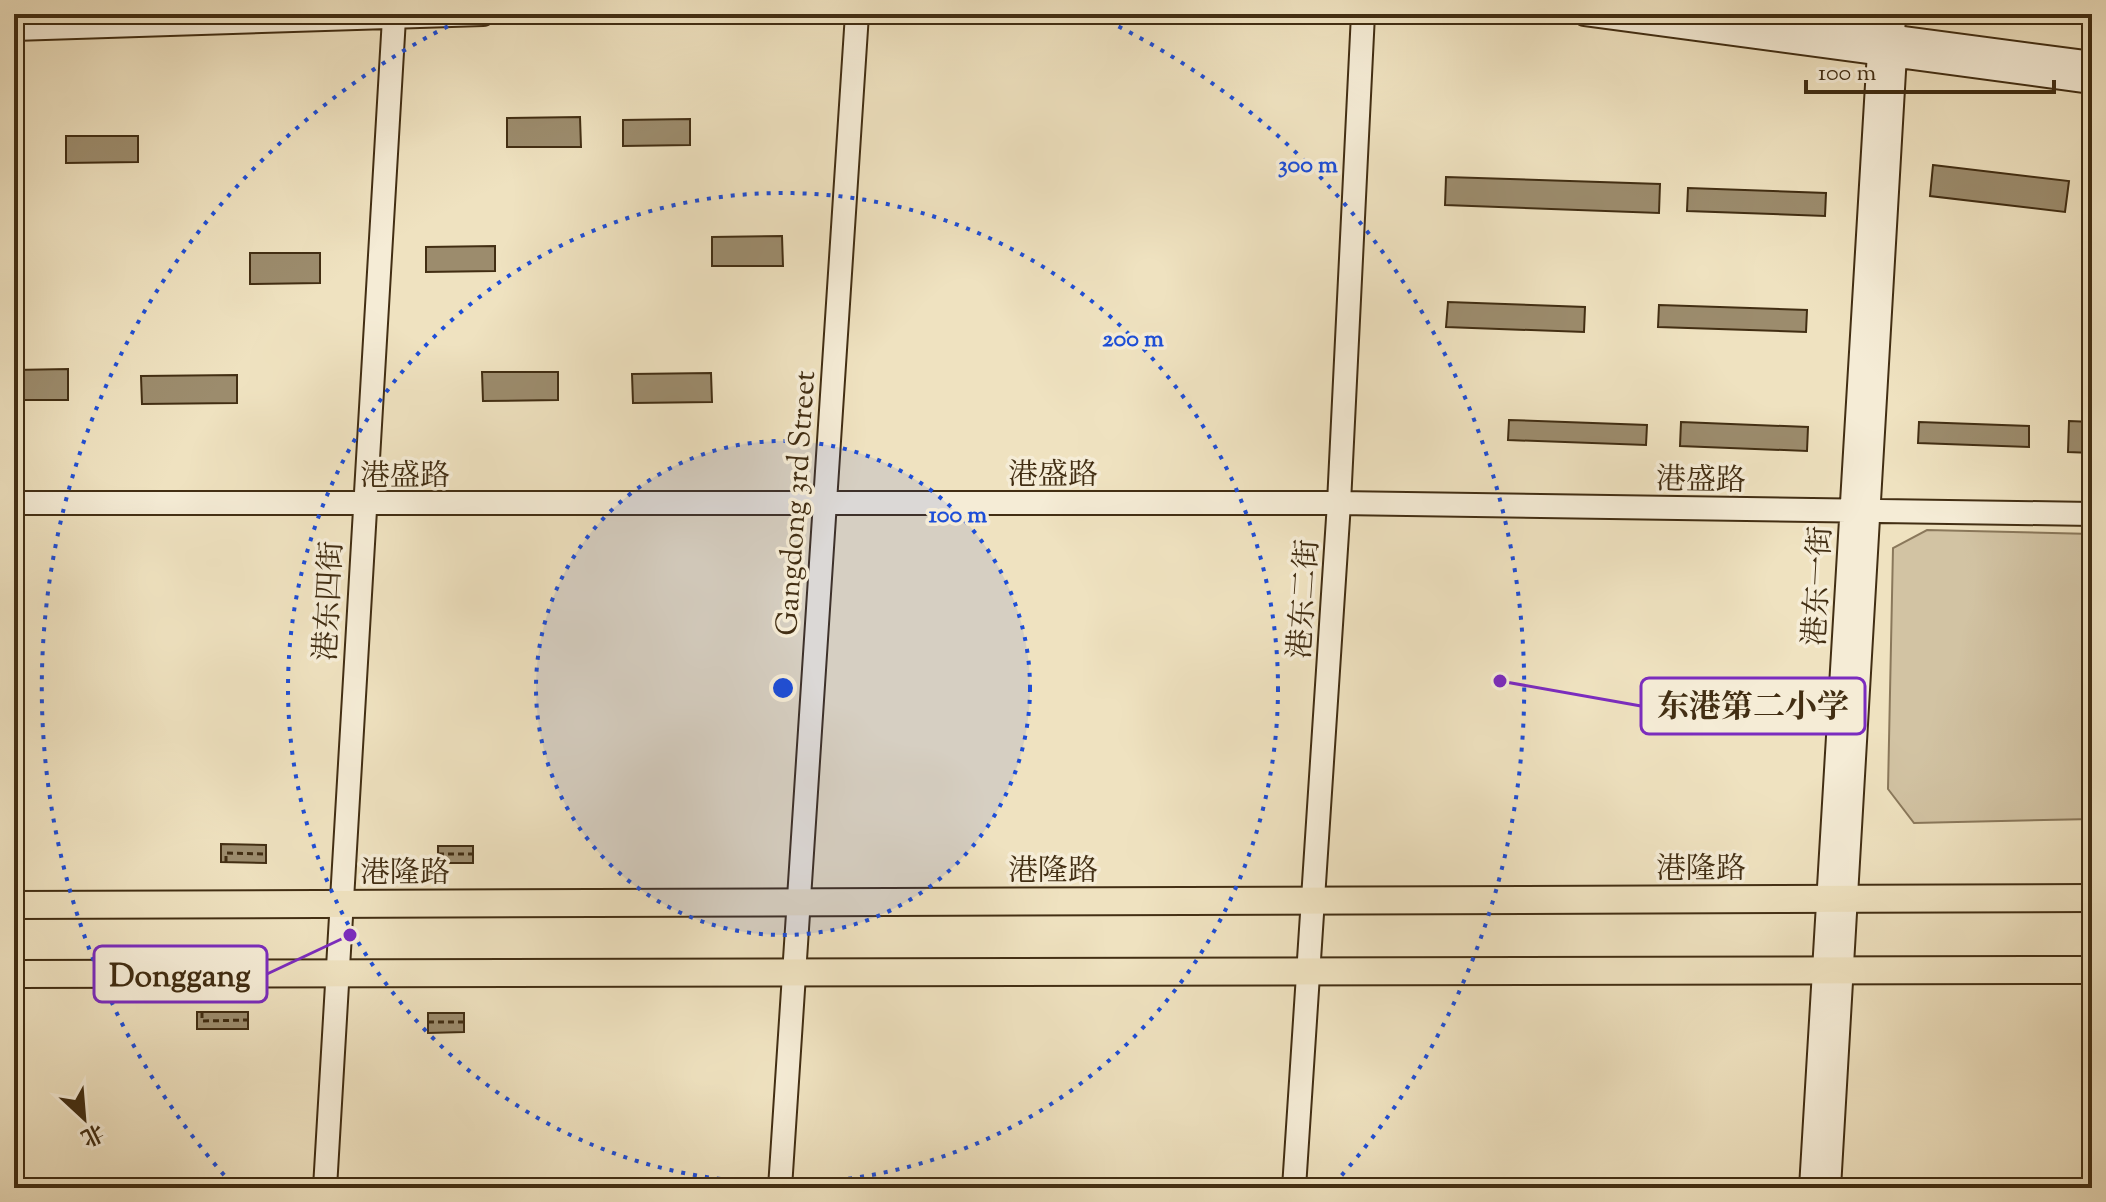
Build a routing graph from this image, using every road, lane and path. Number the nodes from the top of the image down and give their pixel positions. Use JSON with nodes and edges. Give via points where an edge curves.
{"nodes":[{"id":1,"x":483,"y":14,"type":"edge"},
{"id":2,"x":857,"y":14,"type":"edge"},
{"id":3,"x":1363,"y":14,"type":"edge"},
{"id":4,"x":1585,"y":14,"type":"edge"},
{"id":5,"x":1722,"y":14,"type":"edge"},
{"id":6,"x":1897,"y":14,"type":"edge"},
{"id":7,"x":394,"y":16,"type":"edge"},
{"id":8,"x":14,"y":29,"type":"edge"},
{"id":9,"x":1886,"y":39,"type":"edge"},
{"id":10,"x":2092,"y":63,"type":"edge"},
{"id":11,"x":2092,"y":82,"type":"edge"},
{"id":12,"x":14,"y":503,"type":"edge"},
{"id":13,"x":1339,"y":503,"type":"junction"},
{"id":14,"x":825,"y":504,"type":"junction"},
{"id":15,"x":364,"y":505,"type":"junction"},
{"id":16,"x":1860,"y":511,"type":"junction"},
{"id":17,"x":2092,"y":514,"type":"edge"},
{"id":18,"x":266,"y":854,"type":"dead end"},
{"id":19,"x":438,"y":854,"type":"dead end"},
{"id":20,"x":473,"y":854,"type":"dead end"},
{"id":21,"x":226,"y":862,"type":"dead end"},
{"id":22,"x":2092,"y":898,"type":"edge"},
{"id":23,"x":1837,"y":899,"type":"junction"},
{"id":24,"x":1313,"y":901,"type":"junction"},
{"id":25,"x":799,"y":902,"type":"junction"},
{"id":26,"x":341,"y":904,"type":"junction"},
{"id":27,"x":14,"y":905,"type":"edge"},
{"id":28,"x":2092,"y":970,"type":"edge"},
{"id":29,"x":1833,"y":971,"type":"junction"},
{"id":30,"x":1310,"y":972,"type":"junction"},
{"id":31,"x":794,"y":973,"type":"junction"},
{"id":32,"x":14,"y":974,"type":"edge"},
{"id":33,"x":336,"y":974,"type":"junction"},
{"id":34,"x":202,"y":1012,"type":"dead end"},
{"id":35,"x":248,"y":1020,"type":"dead end"},
{"id":36,"x":428,"y":1022,"type":"dead end"},
{"id":37,"x":464,"y":1022,"type":"dead end"},
{"id":38,"x":325,"y":1188,"type":"edge"},
{"id":39,"x":780,"y":1188,"type":"edge"},
{"id":40,"x":1294,"y":1188,"type":"edge"},
{"id":41,"x":1811,"y":1188,"type":"edge"},
{"id":42,"x":1829,"y":1188,"type":"edge"}],
"edges":[{"from":1,"to":7,"type":"street"},
{"from":2,"to":14,"type":"street","name":"Gangdong 3rd Street"},
{"from":3,"to":13,"type":"street","name":"港东二街"},
{"from":4,"to":9,"type":"street"},
{"from":5,"to":9,"type":"street"},
{"from":6,"to":9,"type":"street"},
{"from":7,"to":8,"type":"street"},
{"from":7,"to":15,"type":"street","name":"港东四街"},
{"from":9,"to":10,"type":"street"},
{"from":9,"to":11,"type":"street"},
{"from":9,"to":16,"type":"street","name":"港东一街"},
{"from":12,"to":15,"type":"street","name":"港盛路"},
{"from":13,"to":14,"type":"street","name":"港盛路"},
{"from":13,"to":16,"type":"street","name":"港盛路"},
{"from":13,"to":24,"type":"street","name":"港东二街"},
{"from":14,"to":15,"type":"street","name":"港盛路"},
{"from":14,"to":25,"type":"street","name":"Gangdong 3rd Street"},
{"from":15,"to":26,"type":"street","name":"港东四街"},
{"from":16,"to":17,"type":"street","name":"港盛路"},
{"from":16,"to":23,"type":"street","name":"港东一街"},
{"from":18,"to":21,"type":"path","via":[[226,853]]},
{"from":19,"to":20,"type":"path"},
{"from":22,"to":23,"type":"main road","name":"港隆路"},
{"from":23,"to":24,"type":"main road","name":"港隆路"},
{"from":23,"to":29,"type":"street","name":"港东一街"},
{"from":24,"to":25,"type":"main road","name":"港隆路"},
{"from":24,"to":30,"type":"street","name":"港东二街"},
{"from":25,"to":26,"type":"main road","name":"港隆路"},
{"from":25,"to":31,"type":"street","name":"Gangdong 3rd Street"},
{"from":26,"to":27,"type":"main road","name":"港隆路"},
{"from":26,"to":33,"type":"street","name":"港东四街"},
{"from":28,"to":29,"type":"main road"},
{"from":29,"to":30,"type":"main road"},
{"from":29,"to":41,"type":"street","name":"港东一街"},
{"from":29,"to":42,"type":"street","name":"港东一街"},
{"from":30,"to":31,"type":"main road"},
{"from":30,"to":40,"type":"street","name":"港东二街"},
{"from":31,"to":33,"type":"main road"},
{"from":31,"to":39,"type":"street","name":"Gangdong 3rd Street"},
{"from":32,"to":33,"type":"main road"},
{"from":33,"to":38,"type":"street","name":"港东四街"},
{"from":34,"to":35,"type":"path","via":[[202,1021]]},
{"from":36,"to":37,"type":"path"}]}
